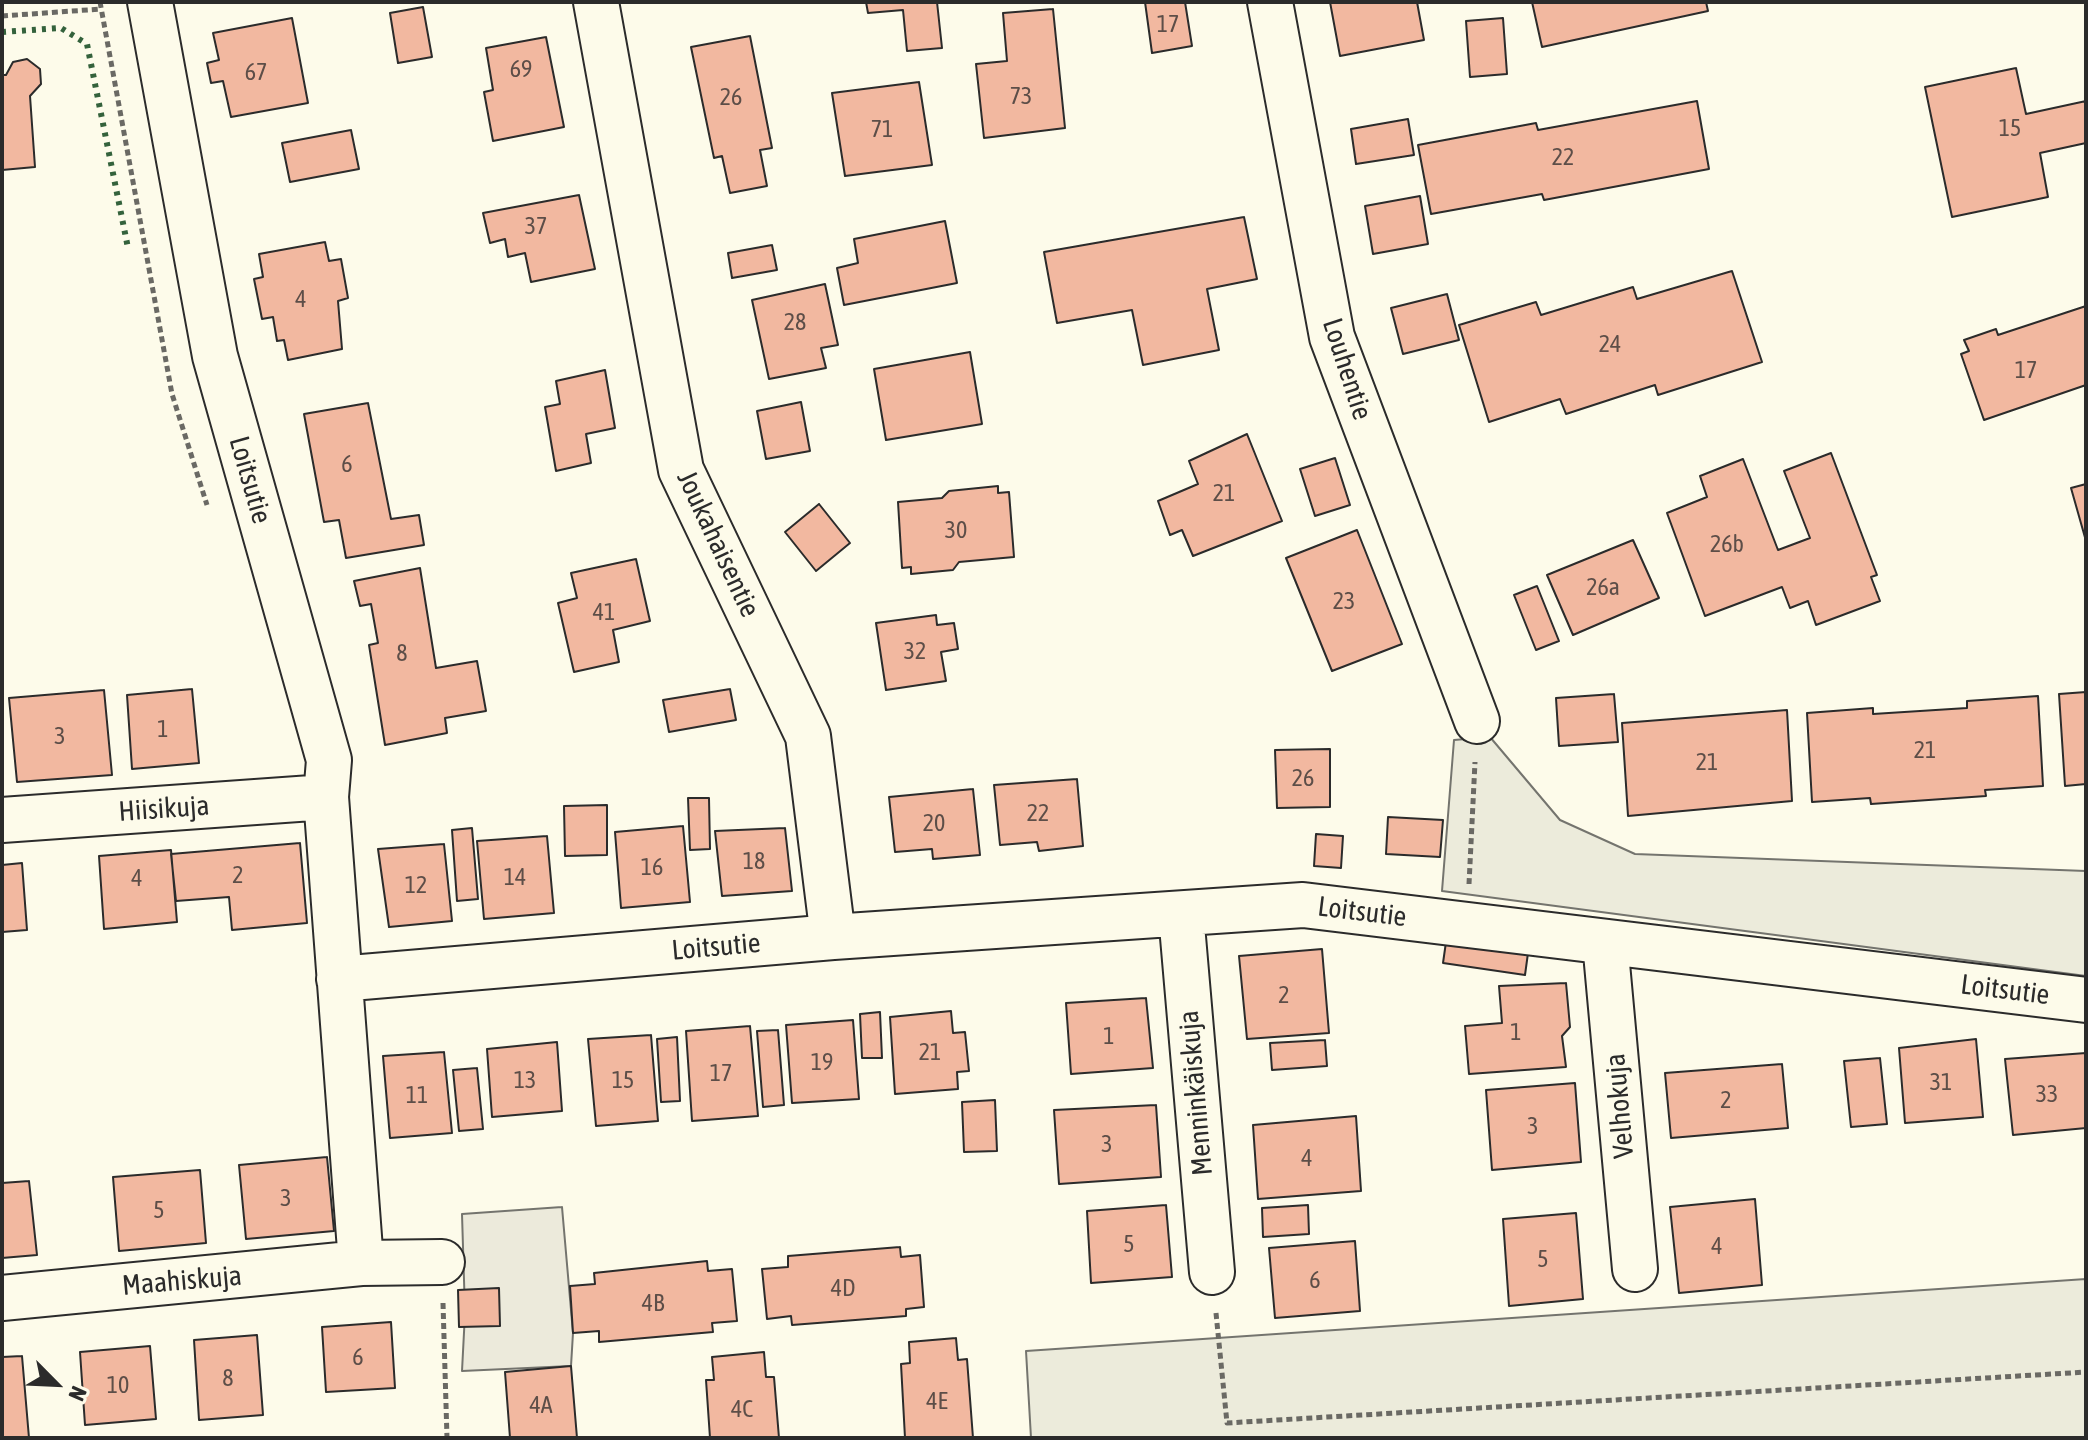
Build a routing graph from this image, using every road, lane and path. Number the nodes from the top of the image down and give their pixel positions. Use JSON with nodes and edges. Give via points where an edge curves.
{"nodes":[{"id":1,"x":150,"y":2,"type":"edge"},
{"id":2,"x":596,"y":2,"type":"edge"},
{"id":3,"x":1270,"y":2,"type":"edge"},
{"id":4,"x":101,"y":9,"type":"dead end"},
{"id":5,"x":2,"y":16,"type":"edge"},
{"id":6,"x":1477,"y":721,"type":"joint"},
{"id":7,"x":326,"y":797,"type":"junction"},
{"id":8,"x":2,"y":820,"type":"edge"},
{"id":9,"x":1181,"y":914,"type":"junction"},
{"id":10,"x":1467,"y":925,"type":"junction"},
{"id":11,"x":833,"y":937,"type":"junction"},
{"id":12,"x":1605,"y":942,"type":"junction"},
{"id":13,"x":339,"y":979,"type":"junction"},
{"id":14,"x":2086,"y":1000,"type":"edge"},
{"id":15,"x":442,"y":1262,"type":"joint"},
{"id":16,"x":361,"y":1263,"type":"junction"},
{"id":17,"x":1635,"y":1269,"type":"dead end"},
{"id":18,"x":1212,"y":1272,"type":"joint"},
{"id":19,"x":2,"y":1298,"type":"edge"},
{"id":20,"x":2086,"y":1372,"type":"edge"},
{"id":21,"x":447,"y":1438,"type":"edge"}],
"edges":[{"from":1,"to":7,"type":"street","name":"Loitsutie","via":[[215,356],[329,760]]},
{"from":2,"to":11,"type":"street","name":"Joukahaisentie","via":[[681,470],[808,736]]},
{"from":3,"to":6,"type":"street","name":"Louhentie","via":[[1332,337]]},
{"from":4,"to":5,"type":"path"},
{"from":6,"to":10,"type":"path"},
{"from":7,"to":8,"type":"street","name":"Hiisikuja"},
{"from":7,"to":13,"type":"street","name":"Loitsutie"},
{"from":9,"to":10,"type":"street","name":"Loitsutie","via":[[1303,905]]},
{"from":9,"to":11,"type":"street","name":"Loitsutie"},
{"from":9,"to":18,"type":"street","name":"Menninkäiskuja"},
{"from":10,"to":12,"type":"street","name":"Loitsutie"},
{"from":11,"to":13,"type":"street","name":"Loitsutie"},
{"from":12,"to":14,"type":"street","name":"Loitsutie"},
{"from":12,"to":17,"type":"street","name":"Velhokuja"},
{"from":13,"to":16,"type":"street"},
{"from":15,"to":16,"type":"street","name":"Maahiskuja"},
{"from":15,"to":21,"type":"path"},
{"from":16,"to":19,"type":"street","name":"Maahiskuja"},
{"from":18,"to":20,"type":"path","via":[[1227,1423]]}]}
